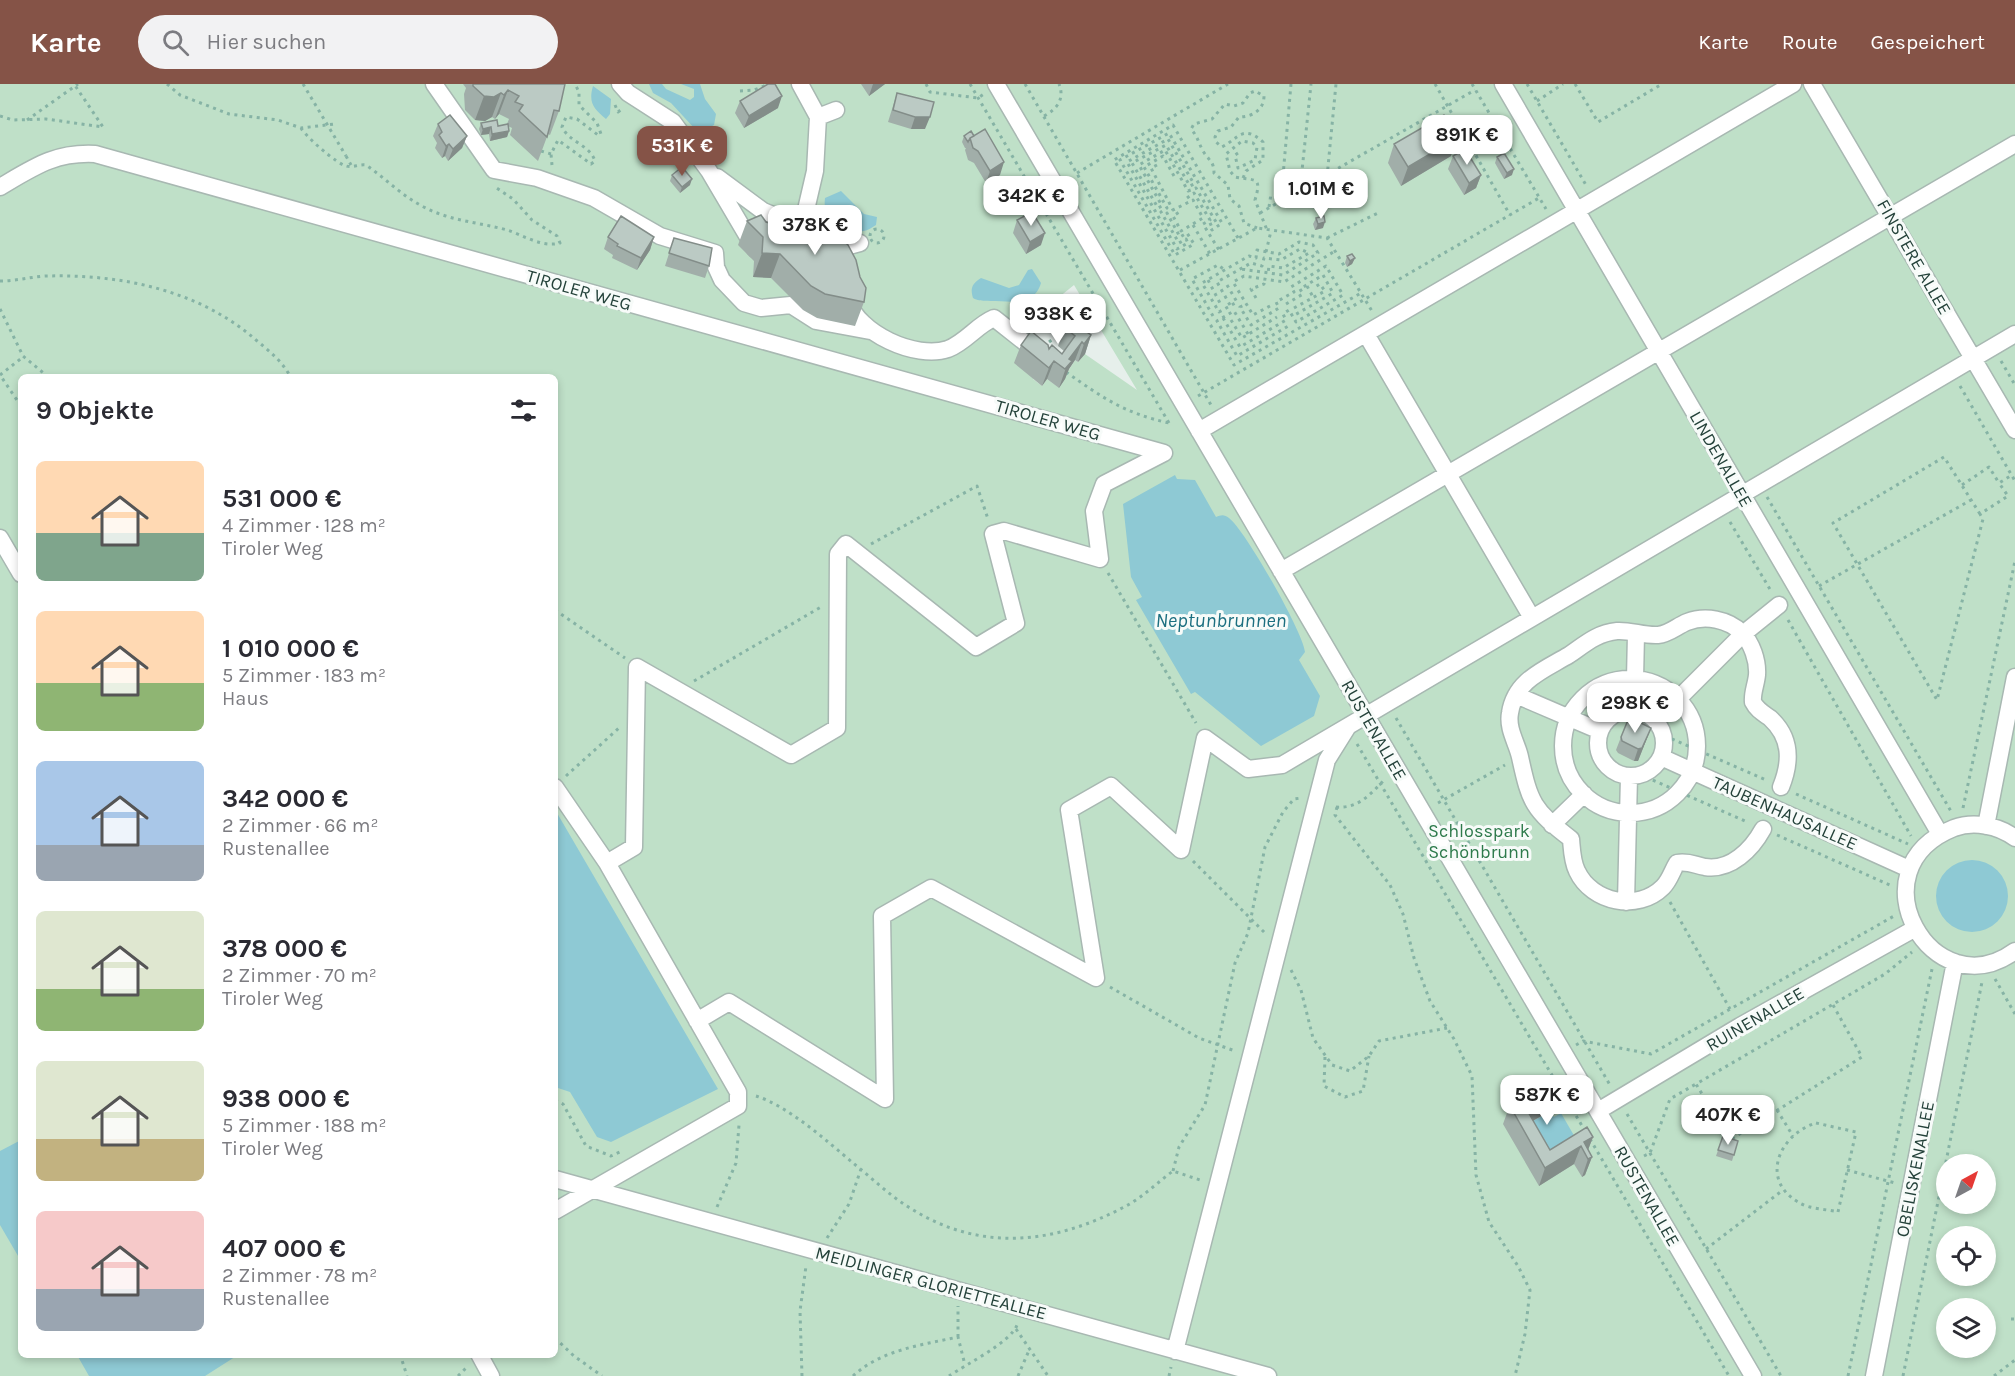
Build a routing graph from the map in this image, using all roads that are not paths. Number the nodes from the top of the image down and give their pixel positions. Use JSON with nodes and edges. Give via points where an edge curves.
{"nodes":[{"id":1,"x":434,"y":84,"type":"edge"},
{"id":2,"x":620,"y":84,"type":"edge"},
{"id":3,"x":800,"y":84,"type":"edge"},
{"id":4,"x":996,"y":84,"type":"edge"},
{"id":5,"x":1503,"y":84,"type":"edge"},
{"id":6,"x":1792,"y":84,"type":"edge"},
{"id":7,"x":1812,"y":84,"type":"edge"},
{"id":8,"x":836,"y":110,"type":"dead end"},
{"id":9,"x":818,"y":117,"type":"junction"},
{"id":10,"x":2015,"y":144,"type":"edge"},
{"id":11,"x":709,"y":171,"type":"junction"},
{"id":12,"x":0,"y":188,"type":"edge"},
{"id":13,"x":1576,"y":210,"type":"junction"},
{"id":14,"x":1890,"y":216,"type":"junction"},
{"id":15,"x":802,"y":227,"type":"junction"},
{"id":16,"x":860,"y":243,"type":"dead end"},
{"id":17,"x":769,"y":255,"type":"edge"},
{"id":18,"x":842,"y":280,"type":"edge"},
{"id":19,"x":1373,"y":329,"type":"junction"},
{"id":20,"x":871,"y":331,"type":"junction"},
{"id":21,"x":2015,"y":334,"type":"edge"},
{"id":22,"x":1659,"y":351,"type":"junction"},
{"id":23,"x":1036,"y":352,"type":"edge"},
{"id":24,"x":1973,"y":358,"type":"junction"},
{"id":25,"x":2015,"y":430,"type":"edge"},
{"id":26,"x":1199,"y":431,"type":"junction"},
{"id":27,"x":1448,"y":474,"type":"junction"},
{"id":28,"x":1742,"y":494,"type":"junction"},
{"id":29,"x":0,"y":538,"type":"edge"},
{"id":30,"x":18,"y":569,"type":"edge"},
{"id":31,"x":1281,"y":571,"type":"junction"},
{"id":32,"x":1779,"y":605,"type":"road end"},
{"id":33,"x":1532,"y":618,"type":"junction"},
{"id":34,"x":1636,"y":634,"type":"junction"},
{"id":35,"x":1743,"y":634,"type":"junction"},
{"id":36,"x":2015,"y":677,"type":"edge"},
{"id":37,"x":1635,"y":679,"type":"junction"},
{"id":38,"x":1516,"y":695,"type":"junction"},
{"id":39,"x":1678,"y":699,"type":"junction"},
{"id":40,"x":1366,"y":716,"type":"junction"},
{"id":41,"x":1569,"y":718,"type":"junction"},
{"id":42,"x":1347,"y":727,"type":"junction"},
{"id":43,"x":1659,"y":728,"type":"junction"},
{"id":44,"x":1600,"y":731,"type":"junction"},
{"id":45,"x":1661,"y":757,"type":"junction"},
{"id":46,"x":1693,"y":772,"type":"junction"},
{"id":47,"x":1629,"y":776,"type":"junction"},
{"id":48,"x":1781,"y":787,"type":"road end"},
{"id":49,"x":558,"y":790,"type":"edge"},
{"id":50,"x":1584,"y":794,"type":"junction"},
{"id":51,"x":1628,"y":813,"type":"junction"},
{"id":52,"x":1552,"y":825,"type":"junction"},
{"id":53,"x":1986,"y":826,"type":"junction"},
{"id":54,"x":1763,"y":829,"type":"dead end"},
{"id":55,"x":1940,"y":834,"type":"junction"},
{"id":56,"x":2015,"y":838,"type":"edge"},
{"id":57,"x":607,"y":863,"type":"junction"},
{"id":58,"x":1909,"y":869,"type":"junction"},
{"id":59,"x":1626,"y":902,"type":"junction"},
{"id":60,"x":1925,"y":942,"type":"junction"},
{"id":61,"x":2013,"y":958,"type":"edge"},
{"id":62,"x":1955,"y":962,"type":"junction"},
{"id":63,"x":697,"y":1021,"type":"junction"},
{"id":64,"x":1598,"y":1111,"type":"junction"},
{"id":65,"x":558,"y":1180,"type":"edge"},
{"id":66,"x":594,"y":1190,"type":"junction"},
{"id":67,"x":558,"y":1209,"type":"edge"},
{"id":68,"x":1175,"y":1351,"type":"junction"},
{"id":69,"x":481,"y":1358,"type":"edge"},
{"id":70,"x":491,"y":1376,"type":"edge"},
{"id":71,"x":1268,"y":1376,"type":"edge"},
{"id":72,"x":1753,"y":1376,"type":"edge"},
{"id":73,"x":1874,"y":1376,"type":"edge"}],
"edges":[{"from":1,"to":20,"type":"street","via":[[494,170],[568,189],[616,208],[660,236],[715,253],[722,280],[744,303],[760,308],[791,305],[816,321]]},
{"from":2,"to":11,"type":"street","via":[[673,122]]},
{"from":3,"to":9,"type":"street"},
{"from":4,"to":26,"type":"street","name":"RUSTENALLEE"},
{"from":5,"to":13,"type":"street","name":"LINDENALLEE"},
{"from":6,"to":13,"type":"street"},
{"from":7,"to":14,"type":"street","name":"FINSTERE ALLEE"},
{"from":8,"to":9,"type":"street"},
{"from":9,"to":15,"type":"street","via":[[815,171]]},
{"from":10,"to":14,"type":"street"},
{"from":11,"to":15,"type":"street","via":[[764,211]]},
{"from":11,"to":17,"type":"street","via":[[753,247]]},
{"from":12,"to":57,"type":"street","name":"TIROLER WEG","via":[[56,157],[95,154],[1164,453],[1104,484],[1094,511],[1100,559],[1004,531],[993,534],[1016,623],[976,647],[846,544],[838,554],[837,728],[791,755],[637,667],[634,847]]},
{"from":13,"to":19,"type":"street"},
{"from":13,"to":22,"type":"street","name":"LINDENALLEE"},
{"from":14,"to":22,"type":"street"},
{"from":14,"to":24,"type":"street","name":"FINSTERE ALLEE"},
{"from":15,"to":16,"type":"street","via":[[838,249]]},
{"from":18,"to":20,"type":"street","via":[[856,318]]},
{"from":19,"to":26,"type":"street"},
{"from":19,"to":27,"type":"street"},
{"from":20,"to":23,"type":"street","via":[[918,350],[939,351],[958,344],[994,318]]},
{"from":21,"to":24,"type":"street"},
{"from":22,"to":27,"type":"street"},
{"from":22,"to":28,"type":"street","name":"LINDENALLEE"},
{"from":24,"to":25,"type":"street","name":"FINSTERE ALLEE"},
{"from":24,"to":28,"type":"street"},
{"from":26,"to":31,"type":"street","name":"RUSTENALLEE"},
{"from":27,"to":31,"type":"street"},
{"from":27,"to":33,"type":"street"},
{"from":28,"to":33,"type":"street"},
{"from":28,"to":55,"type":"street","name":"LINDENALLEE"},
{"from":29,"to":30,"type":"street"},
{"from":31,"to":40,"type":"street","name":"RUSTENALLEE"},
{"from":32,"to":35,"type":"street"},
{"from":33,"to":40,"type":"street"},
{"from":34,"to":35,"type":"street","via":[[1658,635],[1689,621],[1709,618]]},
{"from":34,"to":37,"type":"street"},
{"from":34,"to":38,"type":"street","via":[[1619,631],[1595,636],[1539,670]]},
{"from":35,"to":39,"type":"street"},
{"from":35,"to":48,"type":"street","via":[[1757,666],[1753,702],[1773,722],[1787,746],[1790,761]]},
{"from":36,"to":53,"type":"street"},
{"from":37,"to":39,"type":"street","via":[[1659,685]]},
{"from":37,"to":41,"type":"street","via":[[1601,685],[1582,699]]},
{"from":38,"to":41,"type":"street"},
{"from":38,"to":52,"type":"street","via":[[1510,727],[1524,783],[1539,813]]},
{"from":39,"to":43,"type":"street"},
{"from":39,"to":46,"type":"street","via":[[1691,717],[1698,750]]},
{"from":40,"to":42,"type":"street"},
{"from":40,"to":64,"type":"street","name":"RUSTENALLEE"},
{"from":41,"to":44,"type":"street"},
{"from":41,"to":50,"type":"street","via":[[1564,759]]},
{"from":42,"to":63,"type":"street","via":[[1282,765],[1248,769],[1205,738],[1181,849],[1111,786],[1069,810],[1096,978],[931,888],[882,916],[885,1099],[729,1002]]},
{"from":42,"to":68,"type":"street","via":[[1327,760]]},
{"from":43,"to":44,"type":"street","via":[[1636,711],[1625,711],[1615,715]]},
{"from":43,"to":45,"type":"street"},
{"from":44,"to":47,"type":"street","via":[[1603,761]]},
{"from":45,"to":46,"type":"street","name":"TAUBENHAUSALLEE"},
{"from":45,"to":47,"type":"street","via":[[1647,772]]},
{"from":46,"to":51,"type":"street","via":[[1670,800],[1650,810]]},
{"from":46,"to":58,"type":"street","name":"TAUBENHAUSALLEE"},
{"from":47,"to":51,"type":"street"},
{"from":49,"to":57,"type":"street"},
{"from":50,"to":51,"type":"street","via":[[1604,808]]},
{"from":50,"to":52,"type":"street"},
{"from":51,"to":59,"type":"street"},
{"from":52,"to":59,"type":"street","via":[[1571,839],[1576,870],[1584,882],[1606,899]]},
{"from":53,"to":55,"type":"street","via":[[1959,826]]},
{"from":53,"to":56,"type":"street"},
{"from":54,"to":59,"type":"street","via":[[1746,853],[1732,862],[1704,867],[1687,861],[1677,863],[1662,888],[1641,901]]},
{"from":55,"to":58,"type":"street","via":[[1920,850]]},
{"from":57,"to":63,"type":"street"},
{"from":58,"to":60,"type":"street","via":[[1906,909]]},
{"from":60,"to":62,"type":"street"},
{"from":60,"to":64,"type":"street","name":"RUINENALLEE","via":[[1740,1026]]},
{"from":61,"to":62,"type":"street","via":[[1986,964]]},
{"from":62,"to":73,"type":"street","name":"OBELISKENALLEE"},
{"from":63,"to":66,"type":"street","via":[[738,1099]]},
{"from":64,"to":72,"type":"street","name":"RUSTENALLEE"},
{"from":65,"to":66,"type":"street","name":"MEIDLINGER GLORIETTEALLEE"},
{"from":66,"to":67,"type":"street"},
{"from":66,"to":68,"type":"street","name":"MEIDLINGER GLORIETTEALLEE"},
{"from":68,"to":71,"type":"street","name":"MEIDLINGER GLORIETTEALLEE"},
{"from":69,"to":70,"type":"street"}]}
